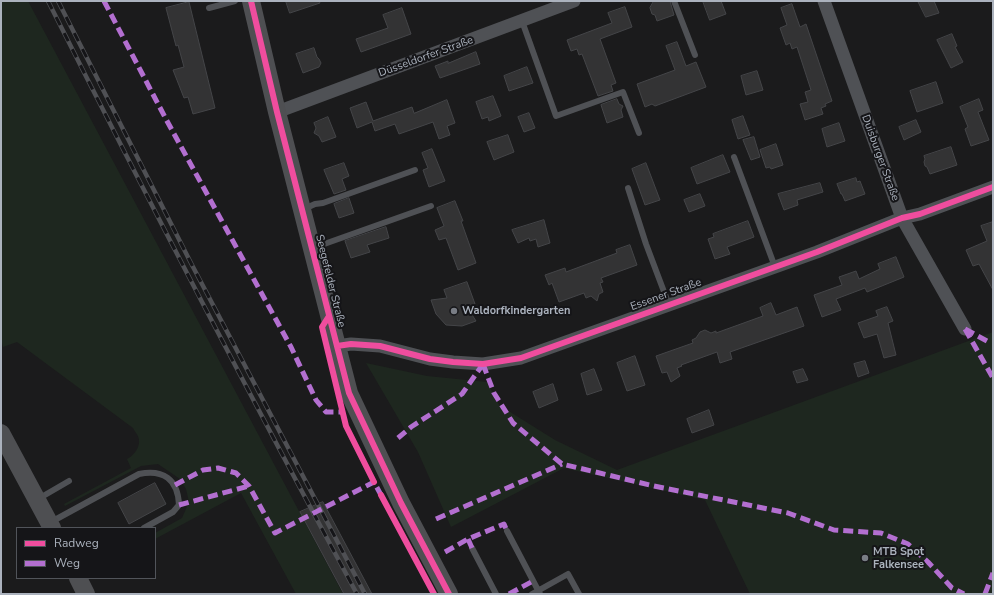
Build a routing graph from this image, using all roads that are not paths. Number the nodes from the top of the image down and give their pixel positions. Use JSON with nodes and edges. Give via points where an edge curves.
{"nodes":[{"id":1,"x":235,"y":1,"type":"edge"},
{"id":2,"x":251,"y":1,"type":"edge"},
{"id":3,"x":574,"y":1,"type":"edge"},
{"id":4,"x":674,"y":1,"type":"edge"},
{"id":5,"x":824,"y":1,"type":"edge"},
{"id":6,"x":209,"y":8,"type":"dead end"},
{"id":7,"x":522,"y":21,"type":"junction"},
{"id":8,"x":695,"y":55,"type":"dead end"},
{"id":9,"x":277,"y":112,"type":"junction"},
{"id":10,"x":639,"y":133,"type":"dead end"},
{"id":11,"x":734,"y":157,"type":"dead end"},
{"id":12,"x":415,"y":170,"type":"dead end"},
{"id":13,"x":993,"y":187,"type":"edge"},
{"id":14,"x":628,"y":188,"type":"dead end"},
{"id":15,"x":431,"y":206,"type":"dead end"},
{"id":16,"x":302,"y":210,"type":"junction"},
{"id":17,"x":902,"y":218,"type":"junction"},
{"id":18,"x":312,"y":248,"type":"junction"},
{"id":19,"x":775,"y":267,"type":"junction"},
{"id":20,"x":669,"y":305,"type":"junction"},
{"id":21,"x":965,"y":329,"type":"dead end"},
{"id":22,"x":336,"y":346,"type":"junction"},
{"id":23,"x":1,"y":433,"type":"edge"},
{"id":24,"x":69,"y":481,"type":"dead end"},
{"id":25,"x":36,"y":500,"type":"junction"},
{"id":26,"x":50,"y":525,"type":"edge"},
{"id":27,"x":146,"y":527,"type":"edge"},
{"id":28,"x":507,"y":531,"type":"dead end"},
{"id":29,"x":472,"y":548,"type":"dead end"},
{"id":30,"x":78,"y":579,"type":"edge"},
{"id":31,"x":539,"y":592,"type":"edge"},
{"id":32,"x":86,"y":594,"type":"edge"},
{"id":33,"x":449,"y":594,"type":"edge"},
{"id":34,"x":496,"y":594,"type":"edge"},
{"id":35,"x":532,"y":594,"type":"edge"},
{"id":36,"x":579,"y":594,"type":"edge"}],
"edges":[{"from":1,"to":6,"type":"lane"},
{"from":2,"to":9,"type":"street","name":"Seegefelder Straße"},
{"from":3,"to":7,"type":"street","name":"Düsseldorfer Straße"},
{"from":4,"to":8,"type":"lane"},
{"from":5,"to":17,"type":"street","name":"Duisburger Straße"},
{"from":7,"to":9,"type":"street","name":"Düsseldorfer Straße"},
{"from":7,"to":10,"type":"lane","via":[[556,116],[623,92]]},
{"from":9,"to":16,"type":"street","name":"Seegefelder Straße"},
{"from":11,"to":19,"type":"lane"},
{"from":12,"to":16,"type":"lane"},
{"from":13,"to":17,"type":"street","name":"Essener Straße","via":[[920,214]]},
{"from":14,"to":20,"type":"lane"},
{"from":15,"to":18,"type":"lane"},
{"from":16,"to":18,"type":"street","name":"Seegefelder Straße"},
{"from":17,"to":19,"type":"street","name":"Essener Straße"},
{"from":17,"to":21,"type":"street","name":"Duisburger Straße"},
{"from":18,"to":22,"type":"street","name":"Seegefelder Straße"},
{"from":19,"to":20,"type":"street","name":"Essener Straße"},
{"from":20,"to":22,"type":"street","name":"Essener Straße","via":[[521,358],[482,364],[430,359],[380,346]]},
{"from":22,"to":33,"type":"street","name":"Seegefelder Straße","via":[[349,393],[401,503]]},
{"from":23,"to":25,"type":"street"},
{"from":24,"to":25,"type":"lane"},
{"from":25,"to":26,"type":"street"},
{"from":26,"to":27,"type":"lane","via":[[138,474],[157,472],[175,485],[179,505],[173,512]]},
{"from":28,"to":31,"type":"lane"},
{"from":29,"to":34,"type":"lane"},
{"from":30,"to":32,"type":"street"},
{"from":31,"to":35,"type":"lane"},
{"from":31,"to":36,"type":"lane","via":[[568,574]]}]}
